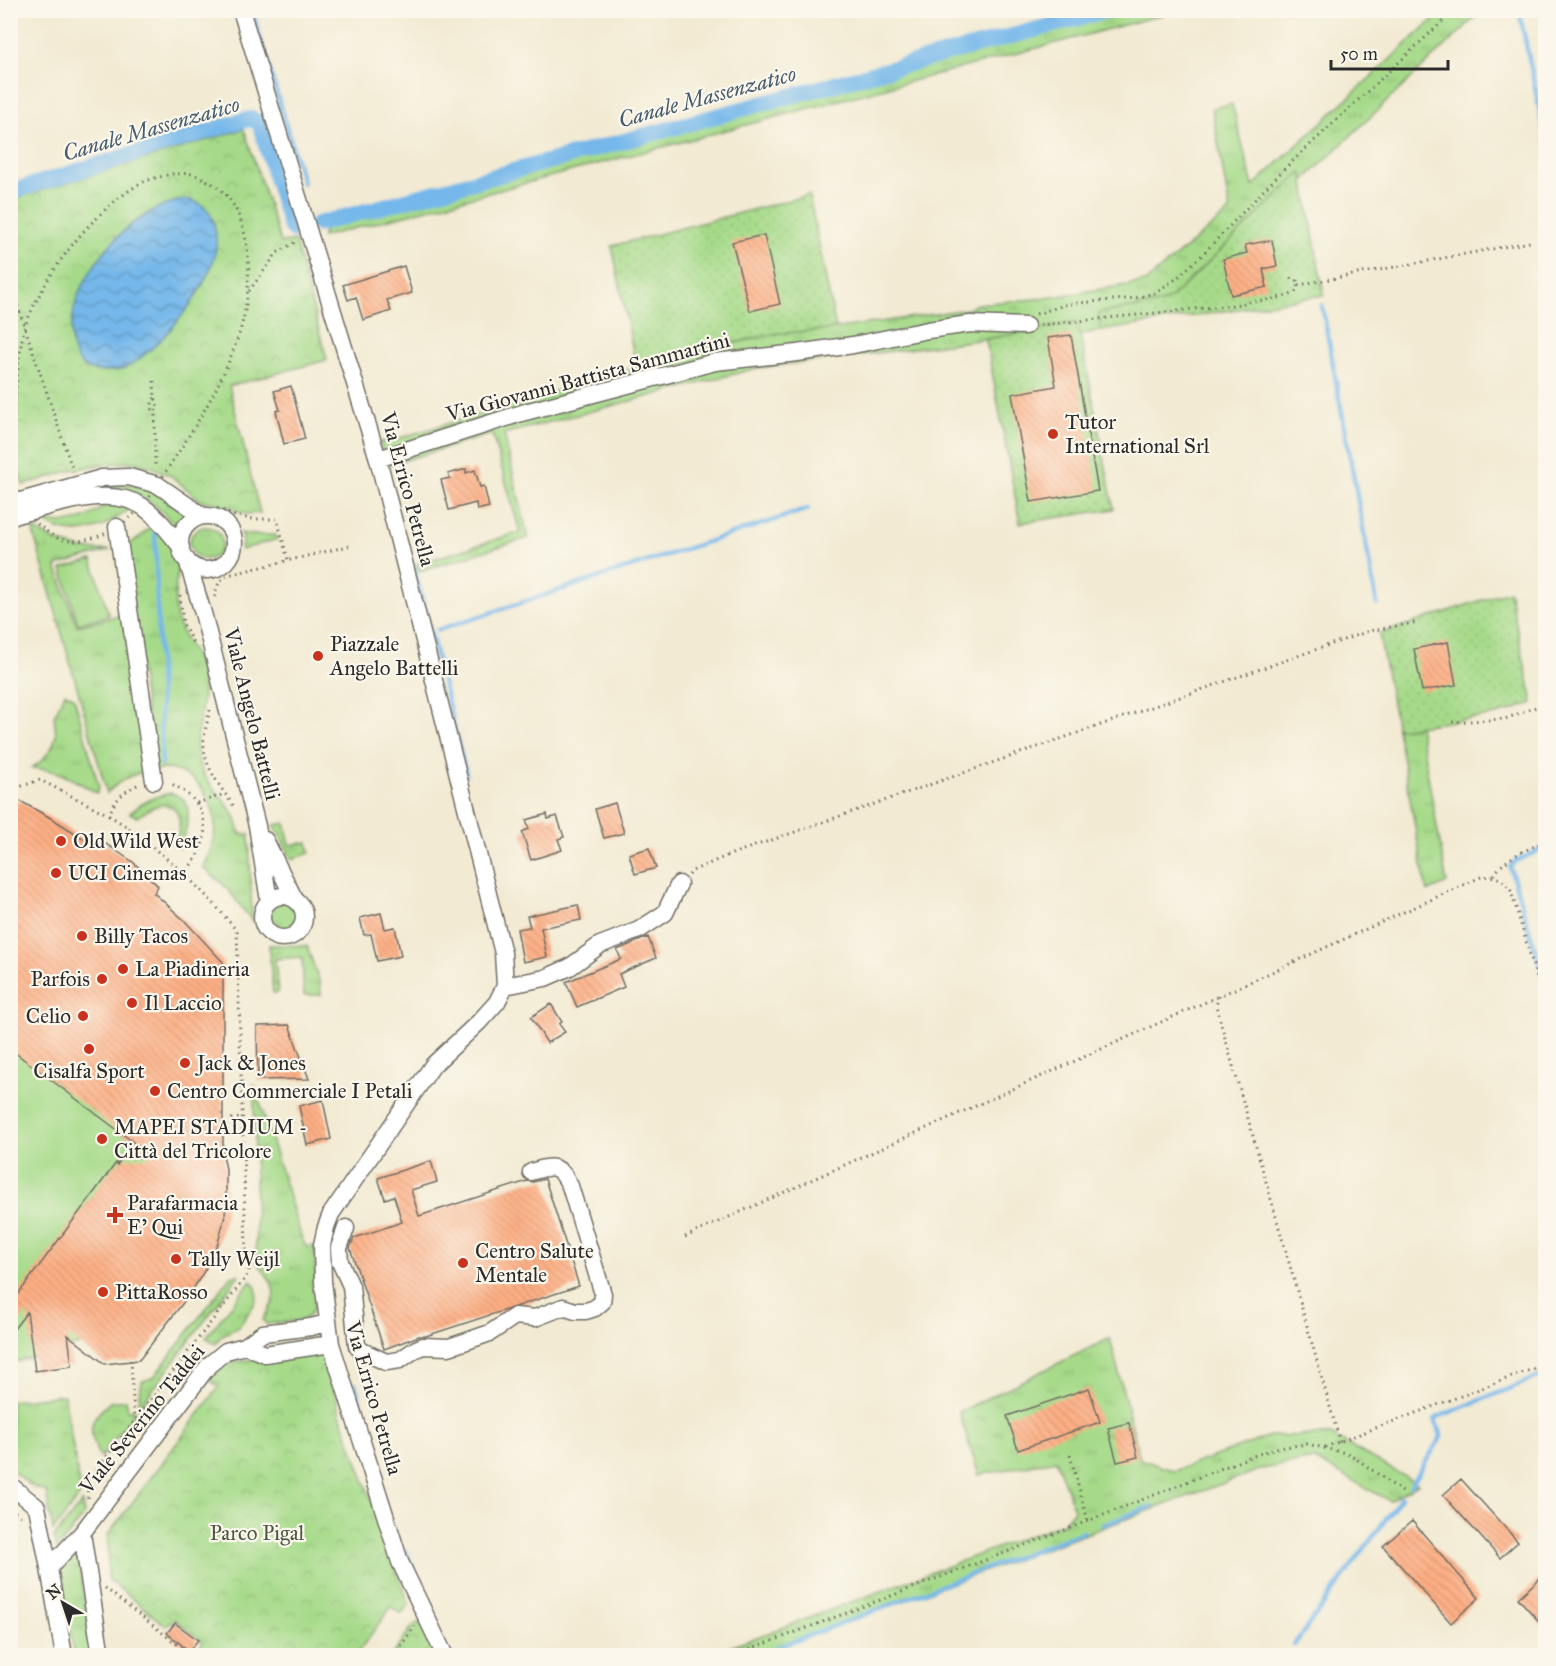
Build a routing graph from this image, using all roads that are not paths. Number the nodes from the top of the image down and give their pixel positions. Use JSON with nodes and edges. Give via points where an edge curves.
{"nodes":[{"id":1,"x":242,"y":10,"type":"edge"},
{"id":2,"x":1031,"y":320,"type":"road end"},
{"id":3,"x":378,"y":459,"type":"junction"},
{"id":4,"x":17,"y":509,"type":"edge"},
{"id":5,"x":208,"y":512,"type":"junction"},
{"id":6,"x":117,"y":527,"type":"road end"},
{"id":7,"x":184,"y":553,"type":"junction"},
{"id":8,"x":212,"y":569,"type":"junction"},
{"id":9,"x":209,"y":609,"type":"junction"},
{"id":10,"x":154,"y":781,"type":"road end"},
{"id":11,"x":257,"y":826,"type":"junction"},
{"id":12,"x":679,"y":884,"type":"road end"},
{"id":13,"x":294,"y":898,"type":"junction"},
{"id":14,"x":269,"y":901,"type":"junction"},
{"id":15,"x":505,"y":986,"type":"junction"},
{"id":16,"x":531,"y":1172,"type":"dead end"},
{"id":17,"x":346,"y":1228,"type":"dead end"},
{"id":18,"x":327,"y":1323,"type":"junction"},
{"id":19,"x":331,"y":1344,"type":"junction"},
{"id":20,"x":245,"y":1346,"type":"junction"},
{"id":21,"x":10,"y":1485,"type":"edge"},
{"id":22,"x":82,"y":1533,"type":"junction"},
{"id":23,"x":49,"y":1568,"type":"junction"},
{"id":24,"x":64,"y":1656,"type":"edge"},
{"id":25,"x":101,"y":1656,"type":"edge"},
{"id":26,"x":445,"y":1656,"type":"edge"}],
"edges":[{"from":1,"to":3,"type":"street","name":"Via Errico Petrella"},
{"from":2,"to":3,"type":"street","name":"Via Giovanni Battista Sammartini","via":[[970,324],[853,345],[715,362],[525,412]]},
{"from":3,"to":15,"type":"street","name":"Via Errico Petrella","via":[[486,881],[503,953]]},
{"from":4,"to":5,"type":"street","via":[[77,484],[115,476],[163,482]]},
{"from":4,"to":7,"type":"street","name":"Viale Angelo Battelli","via":[[105,496],[141,506],[163,524]]},
{"from":5,"to":7,"type":"street","via":[[188,524],[181,538]]},
{"from":5,"to":8,"type":"street","via":[[228,526],[234,541],[230,557]]},
{"from":6,"to":10,"type":"street"},
{"from":7,"to":8,"type":"street","via":[[194,566]]},
{"from":7,"to":9,"type":"street","name":"Viale Angelo Battelli"},
{"from":8,"to":9,"type":"street","name":"Viale Angelo Battelli","via":[[206,583]]},
{"from":9,"to":11,"type":"street","name":"Viale Angelo Battelli"},
{"from":11,"to":13,"type":"street","name":"Viale Angelo Battelli"},
{"from":11,"to":14,"type":"street","name":"Viale Angelo Battelli"},
{"from":12,"to":15,"type":"street","via":[[665,913],[639,930],[600,945],[570,967],[544,978]]},
{"from":13,"to":14,"type":"street","via":[[285,896]]},
{"from":13,"to":14,"type":"street","name":"Viale Angelo Battelli","via":[[304,910],[304,924],[286,939],[265,929],[262,915]]},
{"from":15,"to":18,"type":"street","name":"Via Errico Petrella","via":[[490,1011],[424,1077],[332,1214],[322,1245]]},
{"from":16,"to":17,"type":"street","via":[[551,1167],[564,1173],[603,1294],[602,1302],[595,1308],[575,1311],[563,1307],[535,1318],[515,1316],[490,1333],[449,1347],[423,1346],[400,1360],[386,1362],[357,1346],[351,1286],[340,1262],[339,1248]]},
{"from":18,"to":19,"type":"street","name":"Via Errico Petrella"},
{"from":18,"to":20,"type":"street","name":"Viale Severino Taddei","via":[[263,1333]]},
{"from":19,"to":20,"type":"street","via":[[265,1354]]},
{"from":19,"to":26,"type":"street","name":"Via Errico Petrella","via":[[400,1562]]},
{"from":20,"to":22,"type":"street","name":"Viale Severino Taddei","via":[[226,1351],[209,1365]]},
{"from":21,"to":23,"type":"street","via":[[37,1507]]},
{"from":22,"to":23,"type":"street","name":"Viale Severino Taddei"},
{"from":22,"to":25,"type":"street"},
{"from":23,"to":24,"type":"street"}]}
